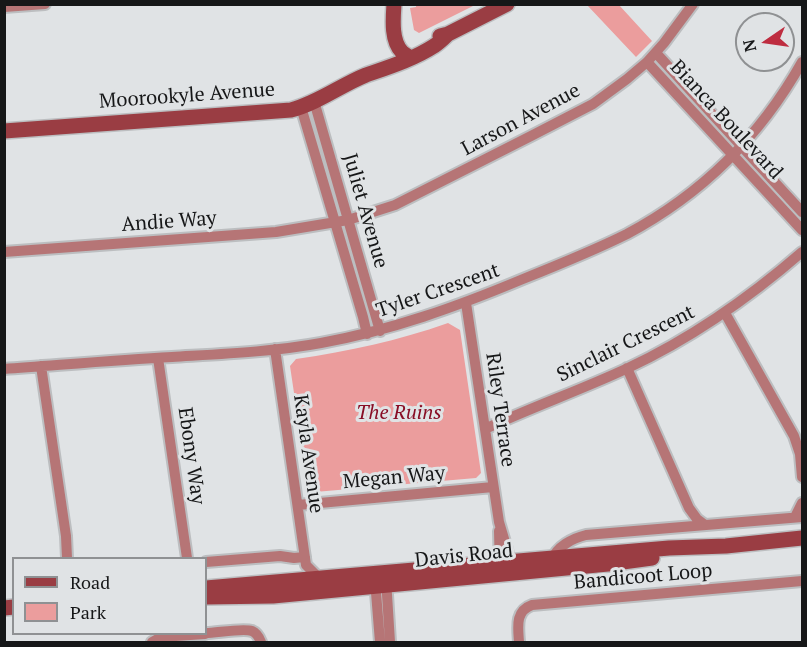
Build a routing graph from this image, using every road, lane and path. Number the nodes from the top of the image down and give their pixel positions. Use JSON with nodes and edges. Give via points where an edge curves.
{"nodes":[{"id":1,"x":45,"y":4,"type":"edge"},
{"id":2,"x":395,"y":4,"type":"edge"},
{"id":3,"x":507,"y":4,"type":"edge"},
{"id":4,"x":693,"y":4,"type":"edge"},
{"id":5,"x":4,"y":8,"type":"edge"},
{"id":6,"x":408,"y":52,"type":"junction"},
{"id":7,"x":656,"y":53,"type":"junction"},
{"id":8,"x":647,"y":62,"type":"junction"},
{"id":9,"x":802,"y":62,"type":"edge"},
{"id":10,"x":308,"y":104,"type":"junction"},
{"id":11,"x":4,"y":131,"type":"edge"},
{"id":12,"x":742,"y":146,"type":"junction"},
{"id":13,"x":734,"y":155,"type":"junction"},
{"id":14,"x":802,"y":212,"type":"edge"},
{"id":15,"x":348,"y":220,"type":"junction"},
{"id":16,"x":335,"y":222,"type":"junction"},
{"id":17,"x":802,"y":230,"type":"edge"},
{"id":18,"x":4,"y":252,"type":"edge"},
{"id":19,"x":802,"y":252,"type":"edge"},
{"id":20,"x":466,"y":303,"type":"junction"},
{"id":21,"x":725,"y":313,"type":"junction"},
{"id":22,"x":380,"y":331,"type":"junction"},
{"id":23,"x":367,"y":334,"type":"junction"},
{"id":24,"x":275,"y":349,"type":"junction"},
{"id":25,"x":158,"y":358,"type":"junction"},
{"id":26,"x":41,"y":366,"type":"junction"},
{"id":27,"x":4,"y":369,"type":"edge"},
{"id":28,"x":627,"y":369,"type":"junction"},
{"id":29,"x":485,"y":429,"type":"junction"},
{"id":30,"x":798,"y":434,"type":"edge"},
{"id":31,"x":802,"y":477,"type":"edge"},
{"id":32,"x":493,"y":487,"type":"junction"},
{"id":33,"x":802,"y":503,"type":"edge"},
{"id":34,"x":298,"y":505,"type":"junction"},
{"id":35,"x":689,"y":508,"type":"junction"},
{"id":36,"x":799,"y":517,"type":"edge"},
{"id":37,"x":705,"y":525,"type":"junction"},
{"id":38,"x":684,"y":527,"type":"junction"},
{"id":39,"x":66,"y":537,"type":"junction"},
{"id":40,"x":802,"y":538,"type":"edge"},
{"id":41,"x":303,"y":543,"type":"junction"},
{"id":42,"x":280,"y":556,"type":"junction"},
{"id":43,"x":67,"y":557,"type":"edge"},
{"id":44,"x":72,"y":557,"type":"edge"},
{"id":45,"x":187,"y":557,"type":"edge"},
{"id":46,"x":306,"y":561,"type":"junction"},
{"id":47,"x":207,"y":562,"type":"edge"},
{"id":48,"x":551,"y":563,"type":"junction"},
{"id":49,"x":505,"y":567,"type":"junction"},
{"id":50,"x":319,"y":578,"type":"junction"},
{"id":51,"x":381,"y":580,"type":"junction"},
{"id":52,"x":802,"y":581,"type":"edge"},
{"id":53,"x":288,"y":582,"type":"junction"},
{"id":54,"x":207,"y":588,"type":"edge"},
{"id":55,"x":207,"y":597,"type":"edge"},
{"id":56,"x":207,"y":633,"type":"edge"},
{"id":57,"x":183,"y":635,"type":"edge"},
{"id":58,"x":152,"y":642,"type":"edge"},
{"id":59,"x":261,"y":642,"type":"edge"},
{"id":60,"x":380,"y":642,"type":"edge"},
{"id":61,"x":390,"y":642,"type":"edge"},
{"id":62,"x":519,"y":642,"type":"edge"}],
"edges":[{"from":1,"to":5,"type":"street"},
{"from":2,"to":6,"type":"main road"},
{"from":3,"to":6,"type":"main road","name":"Moorookyle Avenue","via":[[448,34],[435,46]]},
{"from":4,"to":7,"type":"street","name":"Larson Avenue"},
{"from":6,"to":10,"type":"main road","name":"Moorookyle Avenue","via":[[382,71]]},
{"from":7,"to":8,"type":"street","name":"Larson Avenue"},
{"from":7,"to":12,"type":"street","name":"Bianca Boulevard"},
{"from":8,"to":13,"type":"street","name":"Bianca Boulevard"},
{"from":8,"to":15,"type":"street","name":"Larson Avenue","via":[[593,104],[542,131],[395,205]]},
{"from":9,"to":12,"type":"street","name":"Tyler Crescent","via":[[786,90]]},
{"from":10,"to":11,"type":"main road","name":"Moorookyle Avenue","via":[[274,111]]},
{"from":10,"to":15,"type":"street","name":"Juliet Avenue"},
{"from":10,"to":16,"type":"street","name":"Juliet Avenue"},
{"from":12,"to":13,"type":"street","name":"Tyler Crescent"},
{"from":12,"to":14,"type":"street","name":"Bianca Boulevard"},
{"from":13,"to":17,"type":"street","name":"Bianca Boulevard"},
{"from":13,"to":20,"type":"street","name":"Tyler Crescent","via":[[681,200],[628,233]]},
{"from":15,"to":16,"type":"street","name":"Larson Avenue"},
{"from":15,"to":22,"type":"street","name":"Juliet Avenue"},
{"from":16,"to":18,"type":"street","name":"Andie Way","via":[[249,234]]},
{"from":16,"to":23,"type":"street","name":"Juliet Avenue"},
{"from":19,"to":21,"type":"street","name":"Sinclair Crescent"},
{"from":20,"to":22,"type":"street","name":"Tyler Crescent"},
{"from":20,"to":29,"type":"street","name":"Riley Terrace"},
{"from":21,"to":28,"type":"street","name":"Sinclair Crescent"},
{"from":21,"to":30,"type":"street"},
{"from":22,"to":23,"type":"street","name":"Tyler Crescent"},
{"from":23,"to":24,"type":"street","name":"Tyler Crescent"},
{"from":24,"to":25,"type":"street","name":"Tyler Crescent"},
{"from":24,"to":34,"type":"street","name":"Kayla Avenue"},
{"from":25,"to":26,"type":"street","name":"Tyler Crescent"},
{"from":25,"to":45,"type":"street","name":"Ebony Way"},
{"from":26,"to":27,"type":"street","name":"Tyler Crescent"},
{"from":26,"to":39,"type":"street"},
{"from":28,"to":29,"type":"street","name":"Sinclair Crescent"},
{"from":28,"to":35,"type":"street"},
{"from":29,"to":32,"type":"street","name":"Riley Terrace"},
{"from":30,"to":31,"type":"street"},
{"from":32,"to":34,"type":"street","name":"Megan Way"},
{"from":32,"to":49,"type":"street","name":"Riley Terrace"},
{"from":33,"to":36,"type":"street"},
{"from":34,"to":41,"type":"street","name":"Kayla Avenue"},
{"from":35,"to":37,"type":"street"},
{"from":35,"to":38,"type":"street"},
{"from":36,"to":37,"type":"street"},
{"from":37,"to":38,"type":"street"},
{"from":38,"to":48,"type":"street","via":[[586,535],[554,553]]},
{"from":39,"to":43,"type":"street"},
{"from":39,"to":44,"type":"street"},
{"from":40,"to":48,"type":"main road","name":"Davis Road","via":[[669,548]]},
{"from":41,"to":42,"type":"street"},
{"from":41,"to":46,"type":"street","name":"Kayla Avenue"},
{"from":42,"to":46,"type":"street"},
{"from":42,"to":47,"type":"street"},
{"from":46,"to":50,"type":"street"},
{"from":46,"to":53,"type":"street","via":[[302,571]]},
{"from":48,"to":49,"type":"main road","name":"Davis Road"},
{"from":49,"to":51,"type":"main road","name":"Davis Road"},
{"from":50,"to":51,"type":"main road","name":"Davis Road"},
{"from":50,"to":53,"type":"main road","name":"Davis Road"},
{"from":51,"to":55,"type":"main road","name":"Davis Road","via":[[273,596]]},
{"from":51,"to":60,"type":"street"},
{"from":51,"to":61,"type":"street"},
{"from":52,"to":62,"type":"street","name":"Bandicoot Loop","via":[[532,605],[519,616]]},
{"from":53,"to":54,"type":"main road","name":"Davis Road"},
{"from":56,"to":59,"type":"street","via":[[247,630]]},
{"from":57,"to":58,"type":"street"}]}
